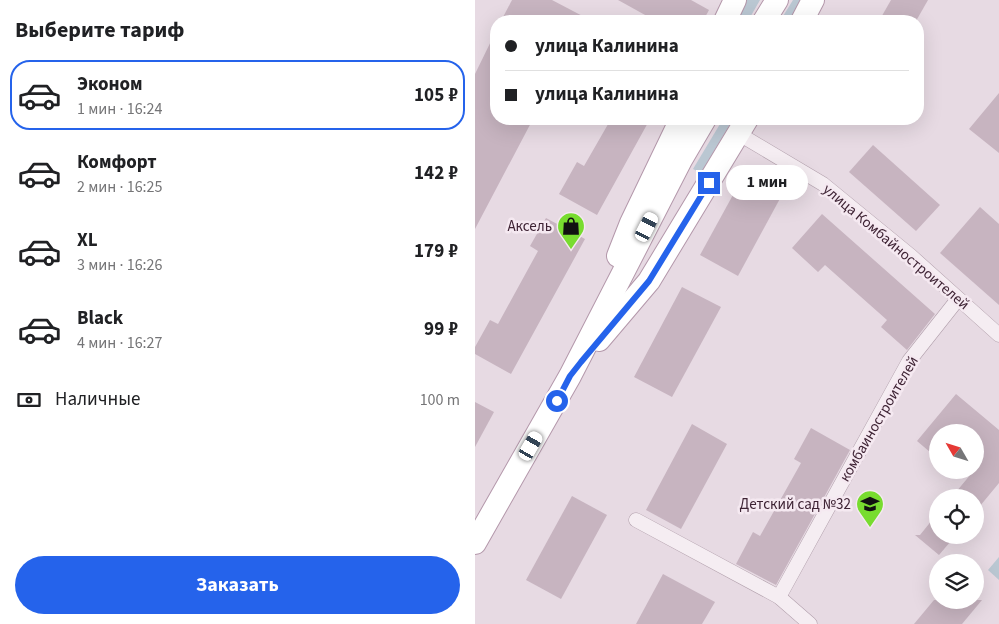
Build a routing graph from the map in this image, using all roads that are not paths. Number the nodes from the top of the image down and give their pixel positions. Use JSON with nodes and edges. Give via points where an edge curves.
{"nodes":[{"id":1,"x":735,"y":0,"type":"edge"},
{"id":2,"x":777,"y":0,"type":"edge"},
{"id":3,"x":813,"y":0,"type":"edge"},
{"id":4,"x":728,"y":15,"type":"edge"},
{"id":5,"x":768,"y":15,"type":"edge"},
{"id":6,"x":804,"y":15,"type":"edge"},
{"id":7,"x":678,"y":125,"type":"edge"},
{"id":8,"x":701,"y":125,"type":"edge"},
{"id":9,"x":743,"y":126,"type":"edge"},
{"id":10,"x":958,"y":299,"type":"junction"},
{"id":11,"x":999,"y":335,"type":"edge"},
{"id":12,"x":570,"y":376,"type":"junction"},
{"id":13,"x":636,"y":520,"type":"dead end"},
{"id":14,"x":475,"y":544,"type":"edge"},
{"id":15,"x":779,"y":597,"type":"junction"},
{"id":16,"x":811,"y":624,"type":"edge"}],
"edges":[{"from":1,"to":4,"type":"main road"},
{"from":2,"to":5,"type":"main road"},
{"from":3,"to":6,"type":"main road"},
{"from":7,"to":12,"type":"main road","via":[[631,223]]},
{"from":8,"to":12,"type":"main road"},
{"from":9,"to":10,"type":"street","name":"улица Комбайностроителей","via":[[823,184]]},
{"from":9,"to":12,"type":"main road","via":[[649,281]]},
{"from":10,"to":11,"type":"street","name":"улица Комбайностроителей"},
{"from":10,"to":15,"type":"street","name":"комбаиностроителей","via":[[909,361]]},
{"from":12,"to":14,"type":"main road"},
{"from":13,"to":15,"type":"street"},
{"from":15,"to":16,"type":"street"}]}
